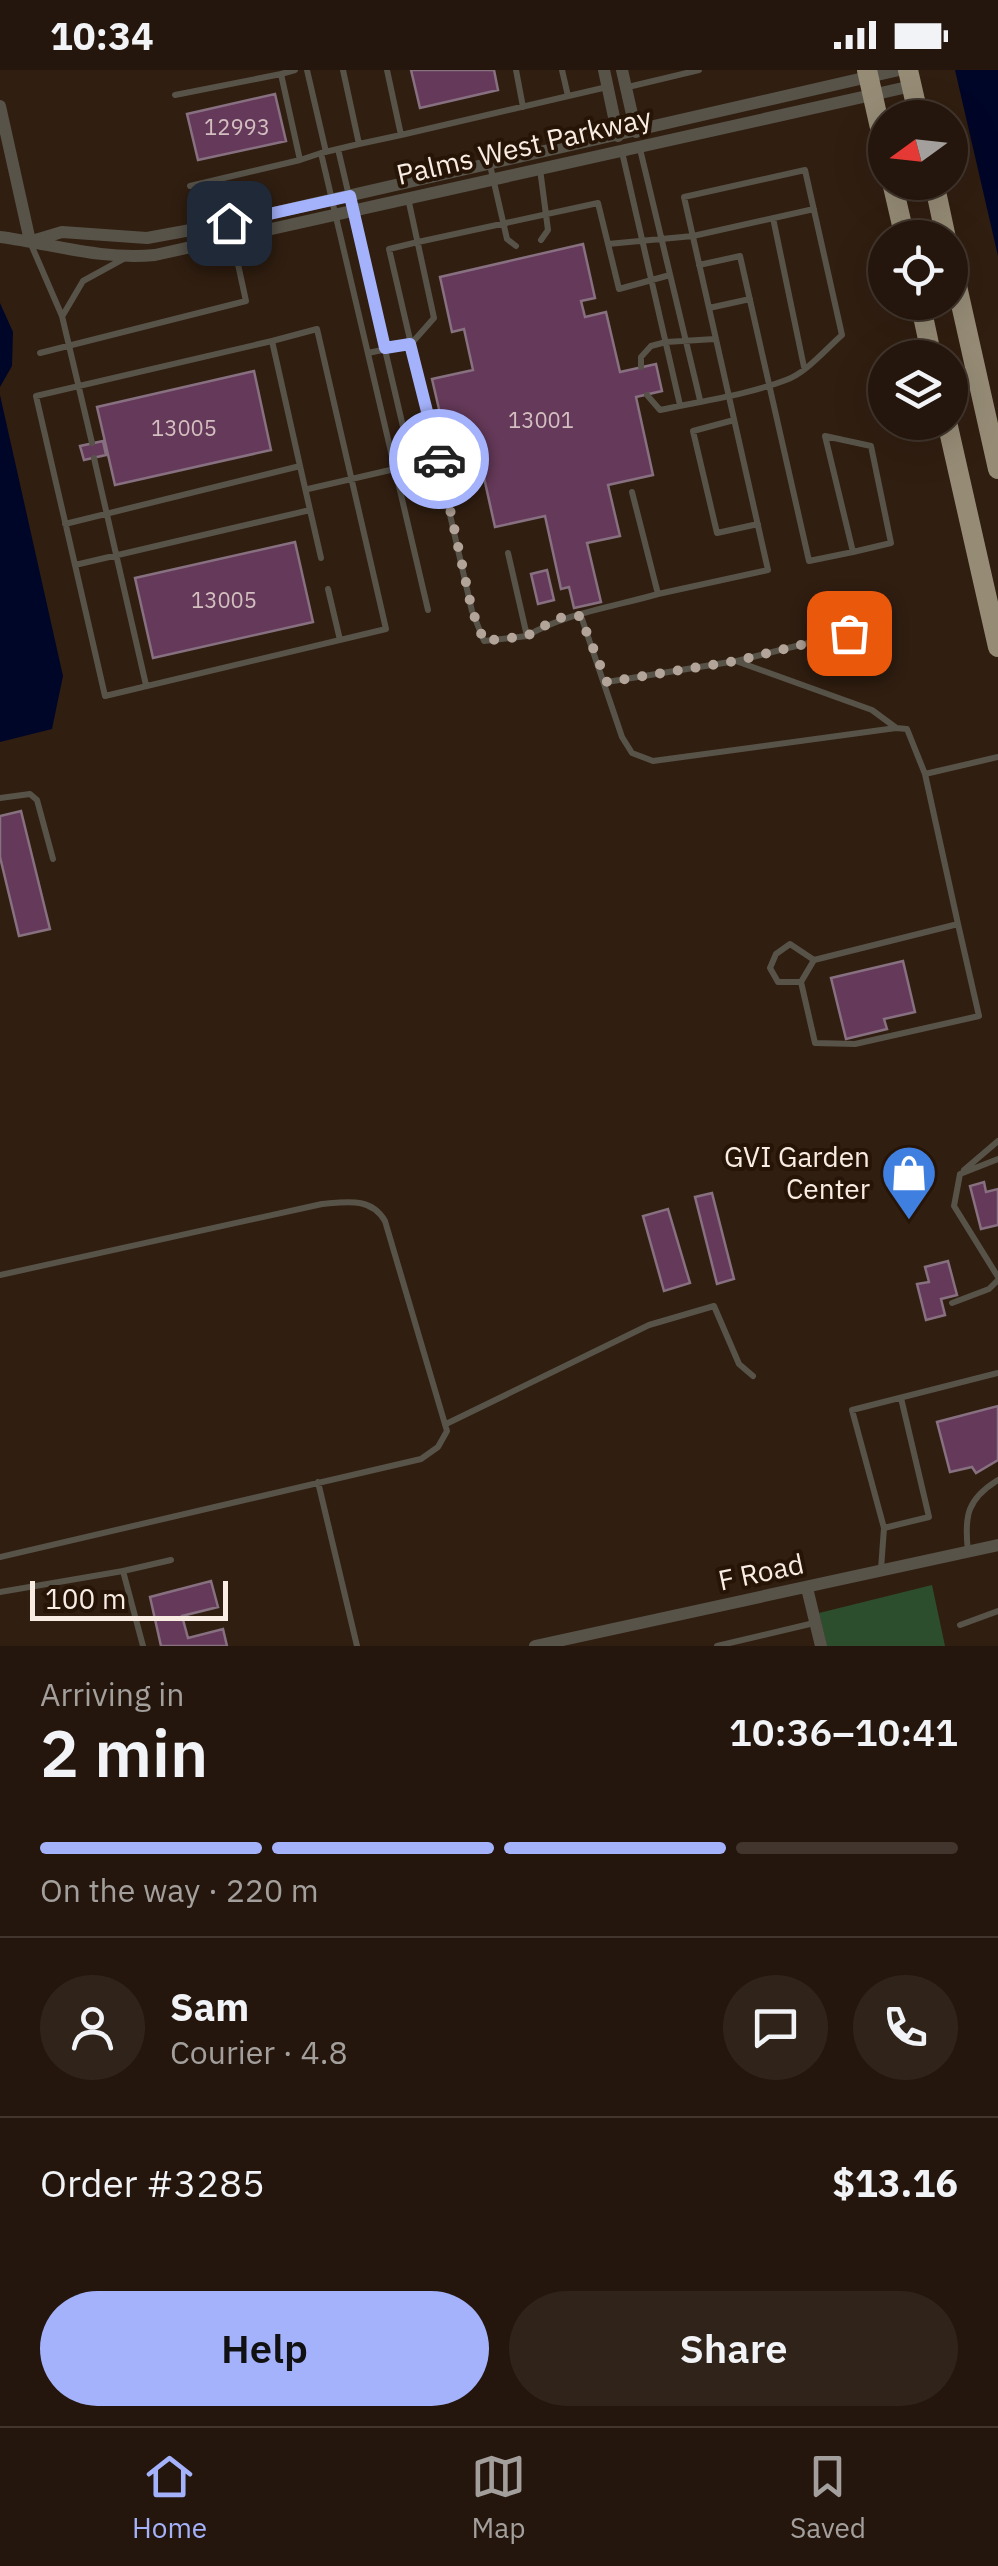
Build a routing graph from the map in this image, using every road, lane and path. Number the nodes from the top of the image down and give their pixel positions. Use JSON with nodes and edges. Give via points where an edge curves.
{"nodes":[{"id":1,"x":294,"y":70,"type":"edge"},
{"id":2,"x":307,"y":70,"type":"edge"},
{"id":3,"x":343,"y":70,"type":"edge"},
{"id":4,"x":386,"y":70,"type":"edge"},
{"id":5,"x":516,"y":70,"type":"edge"},
{"id":6,"x":562,"y":70,"type":"edge"},
{"id":7,"x":604,"y":70,"type":"edge"},
{"id":8,"x":622,"y":70,"type":"edge"},
{"id":9,"x":699,"y":70,"type":"edge"},
{"id":10,"x":281,"y":74,"type":"junction"},
{"id":11,"x":661,"y":74,"type":"edge"},
{"id":12,"x":907,"y":75,"type":"edge"},
{"id":13,"x":869,"y":81,"type":"edge"},
{"id":14,"x":608,"y":87,"type":"junction"},
{"id":15,"x":627,"y":87,"type":"junction"},
{"id":16,"x":175,"y":95,"type":"dead end"},
{"id":17,"x":568,"y":96,"type":"junction"},
{"id":18,"x":914,"y":100,"type":"edge"},
{"id":19,"x":523,"y":106,"type":"junction"},
{"id":20,"x":1,"y":114,"type":"edge"},
{"id":21,"x":401,"y":135,"type":"junction"},
{"id":22,"x":638,"y":138,"type":"junction"},
{"id":23,"x":620,"y":142,"type":"junction"},
{"id":24,"x":359,"y":144,"type":"junction"},
{"id":25,"x":338,"y":149,"type":"junction"},
{"id":26,"x":323,"y":153,"type":"junction"},
{"id":27,"x":300,"y":160,"type":"junction"},
{"id":28,"x":540,"y":168,"type":"junction"},
{"id":29,"x":15,"y":172,"type":"junction"},
{"id":30,"x":491,"y":172,"type":"junction"},
{"id":31,"x":0,"y":175,"type":"edge"},
{"id":32,"x":190,"y":186,"type":"dead end"},
{"id":33,"x":350,"y":196,"type":"junction"},
{"id":34,"x":408,"y":198,"type":"junction"},
{"id":35,"x":331,"y":199,"type":"junction"},
{"id":36,"x":814,"y":209,"type":"junction"},
{"id":37,"x":353,"y":210,"type":"junction"},
{"id":38,"x":335,"y":214,"type":"junction"},
{"id":39,"x":546,"y":214,"type":"junction"},
{"id":40,"x":773,"y":218,"type":"junction"},
{"id":41,"x":503,"y":223,"type":"junction"},
{"id":42,"x":230,"y":230,"type":"junction"},
{"id":43,"x":693,"y":236,"type":"junction"},
{"id":44,"x":0,"y":237,"type":"edge"},
{"id":45,"x":541,"y":240,"type":"dead end"},
{"id":46,"x":642,"y":240,"type":"junction"},
{"id":47,"x":662,"y":240,"type":"junction"},
{"id":48,"x":30,"y":241,"type":"junction"},
{"id":49,"x":418,"y":242,"type":"junction"},
{"id":50,"x":608,"y":244,"type":"junction"},
{"id":51,"x":516,"y":246,"type":"dead end"},
{"id":52,"x":126,"y":258,"type":"junction"},
{"id":53,"x":699,"y":266,"type":"junction"},
{"id":54,"x":670,"y":274,"type":"junction"},
{"id":55,"x":652,"y":282,"type":"junction"},
{"id":56,"x":750,"y":299,"type":"junction"},
{"id":57,"x":708,"y":308,"type":"junction"},
{"id":58,"x":62,"y":316,"type":"junction"},
{"id":59,"x":965,"y":320,"type":"edge"},
{"id":60,"x":685,"y":340,"type":"junction"},
{"id":61,"x":716,"y":340,"type":"junction"},
{"id":62,"x":272,"y":341,"type":"junction"},
{"id":63,"x":666,"y":342,"type":"junction"},
{"id":64,"x":410,"y":344,"type":"junction"},
{"id":65,"x":68,"y":346,"type":"junction"},
{"id":66,"x":385,"y":348,"type":"junction"},
{"id":67,"x":40,"y":353,"type":"dead end"},
{"id":68,"x":368,"y":353,"type":"junction"},
{"id":69,"x":804,"y":367,"type":"junction"},
{"id":70,"x":641,"y":368,"type":"dead end"},
{"id":71,"x":768,"y":384,"type":"junction"},
{"id":72,"x":77,"y":386,"type":"junction"},
{"id":73,"x":728,"y":394,"type":"junction"},
{"id":74,"x":647,"y":395,"type":"dead end"},
{"id":75,"x":700,"y":400,"type":"junction"},
{"id":76,"x":680,"y":406,"type":"junction"},
{"id":77,"x":734,"y":420,"type":"junction"},
{"id":78,"x":951,"y":440,"type":"edge"},
{"id":79,"x":92,"y":443,"type":"dead end"},
{"id":80,"x":94,"y":458,"type":"dead end"},
{"id":81,"x":439,"y":459,"type":"junction"},
{"id":82,"x":412,"y":465,"type":"junction"},
{"id":83,"x":300,"y":466,"type":"junction"},
{"id":84,"x":395,"y":469,"type":"junction"},
{"id":85,"x":998,"y":469,"type":"edge"},
{"id":86,"x":351,"y":480,"type":"junction"},
{"id":87,"x":308,"y":489,"type":"junction"},
{"id":88,"x":632,"y":492,"type":"dead end"},
{"id":89,"x":310,"y":510,"type":"junction"},
{"id":90,"x":107,"y":514,"type":"junction"},
{"id":91,"x":65,"y":524,"type":"junction"},
{"id":92,"x":758,"y":524,"type":"junction"},
{"id":93,"x":852,"y":552,"type":"junction"},
{"id":94,"x":508,"y":554,"type":"dead end"},
{"id":95,"x":116,"y":555,"type":"junction"},
{"id":96,"x":321,"y":558,"type":"dead end"},
{"id":97,"x":74,"y":565,"type":"junction"},
{"id":98,"x":328,"y":589,"type":"dead end"},
{"id":99,"x":658,"y":594,"type":"junction"},
{"id":100,"x":428,"y":610,"type":"dead end"},
{"id":101,"x":580,"y":616,"type":"junction"},
{"id":102,"x":887,"y":623,"type":"dead end"},
{"id":103,"x":527,"y":636,"type":"junction"},
{"id":104,"x":340,"y":640,"type":"junction"},
{"id":105,"x":998,"y":647,"type":"edge"},
{"id":106,"x":736,"y":661,"type":"junction"},
{"id":107,"x":607,"y":682,"type":"junction"},
{"id":108,"x":146,"y":685,"type":"junction"},
{"id":109,"x":896,"y":728,"type":"junction"},
{"id":110,"x":998,"y":756,"type":"edge"},
{"id":111,"x":925,"y":774,"type":"junction"},
{"id":112,"x":0,"y":798,"type":"edge"},
{"id":113,"x":53,"y":859,"type":"dead end"},
{"id":114,"x":958,"y":924,"type":"junction"},
{"id":115,"x":814,"y":960,"type":"junction"},
{"id":116,"x":801,"y":982,"type":"junction"},
{"id":117,"x":998,"y":1141,"type":"edge"},
{"id":118,"x":998,"y":1159,"type":"edge"},
{"id":119,"x":960,"y":1174,"type":"junction"},
{"id":120,"x":0,"y":1275,"type":"edge"},
{"id":121,"x":998,"y":1278,"type":"edge"},
{"id":122,"x":952,"y":1303,"type":"dead end"},
{"id":123,"x":998,"y":1374,"type":"edge"},
{"id":124,"x":753,"y":1376,"type":"dead end"},
{"id":125,"x":901,"y":1398,"type":"junction"},
{"id":126,"x":446,"y":1424,"type":"junction"},
{"id":127,"x":998,"y":1480,"type":"edge"},
{"id":128,"x":318,"y":1482,"type":"junction"},
{"id":129,"x":884,"y":1528,"type":"junction"},
{"id":130,"x":998,"y":1545,"type":"edge"},
{"id":131,"x":968,"y":1552,"type":"junction"},
{"id":132,"x":0,"y":1556,"type":"edge"},
{"id":133,"x":172,"y":1560,"type":"dead end"},
{"id":134,"x":123,"y":1571,"type":"junction"},
{"id":135,"x":880,"y":1571,"type":"junction"},
{"id":136,"x":807,"y":1588,"type":"junction"},
{"id":137,"x":0,"y":1592,"type":"edge"},
{"id":138,"x":998,"y":1611,"type":"edge"},
{"id":139,"x":815,"y":1623,"type":"junction"},
{"id":140,"x":960,"y":1624,"type":"dead end"},
{"id":141,"x":143,"y":1646,"type":"edge"},
{"id":142,"x":357,"y":1646,"type":"edge"},
{"id":143,"x":535,"y":1646,"type":"edge"},
{"id":144,"x":717,"y":1646,"type":"edge"},
{"id":145,"x":821,"y":1646,"type":"edge"}],
"edges":[{"from":1,"to":10,"type":"lane"},
{"from":2,"to":26,"type":"lane"},
{"from":3,"to":24,"type":"lane"},
{"from":4,"to":21,"type":"lane"},
{"from":5,"to":19,"type":"lane"},
{"from":6,"to":17,"type":"lane"},
{"from":7,"to":14,"type":"street"},
{"from":8,"to":15,"type":"street"},
{"from":9,"to":11,"type":"lane"},
{"from":10,"to":16,"type":"lane"},
{"from":10,"to":27,"type":"lane"},
{"from":11,"to":15,"type":"lane"},
{"from":12,"to":13,"type":"street","name":"Palms West Parkway"},
{"from":12,"to":13,"type":"street","name":"Palms West Parkway"},
{"from":12,"to":18,"type":"highway"},
{"from":13,"to":22,"type":"street","name":"Palms West Parkway"},
{"from":14,"to":17,"type":"lane"},
{"from":14,"to":23,"type":"street"},
{"from":15,"to":22,"type":"street"},
{"from":17,"to":19,"type":"lane"},
{"from":19,"to":21,"type":"lane"},
{"from":20,"to":29,"type":"street"},
{"from":21,"to":24,"type":"lane"},
{"from":22,"to":23,"type":"street","name":"Palms West Parkway"},
{"from":22,"to":47,"type":"lane"},
{"from":23,"to":28,"type":"street","name":"Palms West Parkway"},
{"from":23,"to":30,"type":"street","name":"Palms West Parkway"},
{"from":23,"to":46,"type":"lane"},
{"from":24,"to":25,"type":"lane"},
{"from":25,"to":26,"type":"lane"},
{"from":25,"to":33,"type":"lane"},
{"from":26,"to":27,"type":"lane"},
{"from":26,"to":35,"type":"lane"},
{"from":27,"to":32,"type":"lane"},
{"from":28,"to":30,"type":"street","name":"Palms West Parkway"},
{"from":28,"to":39,"type":"lane"},
{"from":29,"to":31,"type":"lane"},
{"from":29,"to":48,"type":"street"},
{"from":30,"to":33,"type":"street","name":"Palms West Parkway"},
{"from":30,"to":34,"type":"street","name":"Palms West Parkway"},
{"from":30,"to":41,"type":"lane"},
{"from":33,"to":35,"type":"street","name":"Palms West Parkway"},
{"from":33,"to":37,"type":"lane"},
{"from":34,"to":37,"type":"street","name":"Palms West Parkway"},
{"from":34,"to":49,"type":"lane"},
{"from":35,"to":38,"type":"lane"},
{"from":35,"to":42,"type":"street","name":"Palms West Parkway"},
{"from":36,"to":40,"type":"lane"},
{"from":36,"to":43,"type":"lane","via":[[805,170],[684,197]]},
{"from":36,"to":69,"type":"lane","via":[[842,335]]},
{"from":37,"to":38,"type":"street","name":"Palms West Parkway"},
{"from":37,"to":66,"type":"lane"},
{"from":38,"to":42,"type":"street","name":"Palms West Parkway"},
{"from":38,"to":68,"type":"lane"},
{"from":39,"to":41,"type":"lane"},
{"from":39,"to":45,"type":"lane"},
{"from":39,"to":50,"type":"lane","via":[[598,203]]},
{"from":40,"to":43,"type":"lane"},
{"from":40,"to":69,"type":"lane"},
{"from":41,"to":49,"type":"lane"},
{"from":41,"to":51,"type":"lane"},
{"from":42,"to":48,"type":"street","name":"Palms West Parkway","via":[[147,238],[62,232]]},
{"from":42,"to":52,"type":"street","name":"Palms West Parkway"},
{"from":42,"to":65,"type":"lane","via":[[246,301]]},
{"from":43,"to":47,"type":"lane"},
{"from":43,"to":53,"type":"lane"},
{"from":44,"to":48,"type":"street","name":"Palms West Parkway"},
{"from":46,"to":47,"type":"lane"},
{"from":46,"to":50,"type":"lane"},
{"from":46,"to":55,"type":"lane"},
{"from":47,"to":54,"type":"lane"},
{"from":48,"to":52,"type":"street","name":"Palms West Parkway","via":[[61,252]]},
{"from":48,"to":58,"type":"lane"},
{"from":49,"to":64,"type":"lane","via":[[434,318]]},
{"from":49,"to":64,"type":"lane","via":[[389,249]]},
{"from":50,"to":55,"type":"lane","via":[[619,289]]},
{"from":52,"to":58,"type":"lane","via":[[83,281]]},
{"from":53,"to":56,"type":"lane","via":[[740,256]]},
{"from":53,"to":57,"type":"lane"},
{"from":54,"to":55,"type":"lane"},
{"from":54,"to":60,"type":"lane"},
{"from":55,"to":63,"type":"lane"},
{"from":56,"to":57,"type":"lane"},
{"from":56,"to":71,"type":"lane"},
{"from":57,"to":61,"type":"lane"},
{"from":58,"to":65,"type":"lane"},
{"from":59,"to":85,"type":"highway"},
{"from":60,"to":61,"type":"lane"},
{"from":60,"to":63,"type":"lane"},
{"from":60,"to":75,"type":"lane"},
{"from":61,"to":73,"type":"lane"},
{"from":62,"to":72,"type":"lane"},
{"from":62,"to":83,"type":"lane"},
{"from":62,"to":86,"type":"lane","via":[[317,329]]},
{"from":63,"to":70,"type":"lane","via":[[646,351]]},
{"from":63,"to":76,"type":"lane"},
{"from":64,"to":66,"type":"lane"},
{"from":64,"to":81,"type":"lane"},
{"from":65,"to":67,"type":"lane"},
{"from":65,"to":72,"type":"lane"},
{"from":66,"to":68,"type":"lane"},
{"from":66,"to":82,"type":"lane"},
{"from":68,"to":84,"type":"lane"},
{"from":69,"to":71,"type":"lane","via":[[789,380]]},
{"from":71,"to":73,"type":"lane"},
{"from":71,"to":93,"type":"lane","via":[[810,561]]},
{"from":72,"to":79,"type":"lane"},
{"from":72,"to":91,"type":"lane","via":[[36,396]]},
{"from":73,"to":75,"type":"lane"},
{"from":73,"to":77,"type":"lane"},
{"from":74,"to":76,"type":"lane","via":[[660,410]]},
{"from":75,"to":76,"type":"lane"},
{"from":77,"to":92,"type":"lane"},
{"from":77,"to":92,"type":"lane","via":[[692,430],[717,534]]},
{"from":78,"to":105,"type":"highway"},
{"from":80,"to":90,"type":"lane"},
{"from":81,"to":82,"type":"lane"},
{"from":81,"to":103,"type":"lane","via":[[484,641]]},
{"from":82,"to":84,"type":"lane"},
{"from":83,"to":87,"type":"lane"},
{"from":83,"to":90,"type":"lane"},
{"from":84,"to":86,"type":"lane"},
{"from":84,"to":100,"type":"lane"},
{"from":86,"to":87,"type":"lane"},
{"from":86,"to":104,"type":"lane","via":[[386,629]]},
{"from":87,"to":89,"type":"lane"},
{"from":88,"to":99,"type":"lane"},
{"from":89,"to":95,"type":"lane"},
{"from":89,"to":96,"type":"lane"},
{"from":90,"to":91,"type":"lane"},
{"from":90,"to":95,"type":"lane"},
{"from":91,"to":97,"type":"lane"},
{"from":92,"to":99,"type":"lane","via":[[768,570]]},
{"from":93,"to":93,"type":"lane","via":[[839,494],[825,436],[871,446],[891,542]]},
{"from":94,"to":103,"type":"lane"},
{"from":95,"to":97,"type":"lane"},
{"from":95,"to":108,"type":"lane"},
{"from":97,"to":108,"type":"lane","via":[[104,696]]},
{"from":98,"to":104,"type":"lane"},
{"from":99,"to":101,"type":"lane"},
{"from":101,"to":103,"type":"lane","via":[[558,618]]},
{"from":101,"to":107,"type":"lane"},
{"from":102,"to":106,"type":"lane"},
{"from":104,"to":108,"type":"lane"},
{"from":106,"to":107,"type":"lane"},
{"from":106,"to":109,"type":"lane","via":[[872,710]]},
{"from":107,"to":109,"type":"lane","via":[[622,737],[632,752],[653,761]]},
{"from":109,"to":111,"type":"lane","via":[[907,729]]},
{"from":110,"to":111,"type":"lane"},
{"from":111,"to":114,"type":"lane"},
{"from":112,"to":113,"type":"lane","via":[[30,794],[37,800]]},
{"from":114,"to":115,"type":"lane"},
{"from":114,"to":116,"type":"lane","via":[[979,1016],[854,1044],[816,1043]]},
{"from":115,"to":116,"type":"lane"},
{"from":115,"to":116,"type":"lane","via":[[790,944],[776,954],[770,968],[778,982]]},
{"from":117,"to":119,"type":"lane"},
{"from":118,"to":119,"type":"lane"},
{"from":119,"to":121,"type":"lane","via":[[954,1206]]},
{"from":120,"to":126,"type":"lane","via":[[322,1204],[365,1203],[385,1221]]},
{"from":121,"to":122,"type":"lane","via":[[989,1289]]},
{"from":123,"to":125,"type":"lane"},
{"from":124,"to":126,"type":"lane","via":[[738,1364],[714,1306],[649,1326]]},
{"from":125,"to":129,"type":"lane","via":[[929,1517]]},
{"from":125,"to":129,"type":"lane","via":[[852,1410]]},
{"from":126,"to":128,"type":"lane","via":[[438,1447],[421,1459]]},
{"from":127,"to":131,"type":"lane","via":[[968,1505]]},
{"from":128,"to":132,"type":"lane"},
{"from":128,"to":142,"type":"lane"},
{"from":129,"to":135,"type":"lane"},
{"from":130,"to":131,"type":"street","name":"F Road"},
{"from":131,"to":135,"type":"street","name":"F Road"},
{"from":133,"to":134,"type":"lane"},
{"from":134,"to":137,"type":"lane"},
{"from":134,"to":141,"type":"lane"},
{"from":135,"to":136,"type":"street","name":"F Road"},
{"from":136,"to":139,"type":"street"},
{"from":136,"to":143,"type":"street","name":"F Road"},
{"from":138,"to":140,"type":"lane"},
{"from":139,"to":144,"type":"lane"},
{"from":139,"to":145,"type":"street"}]}
